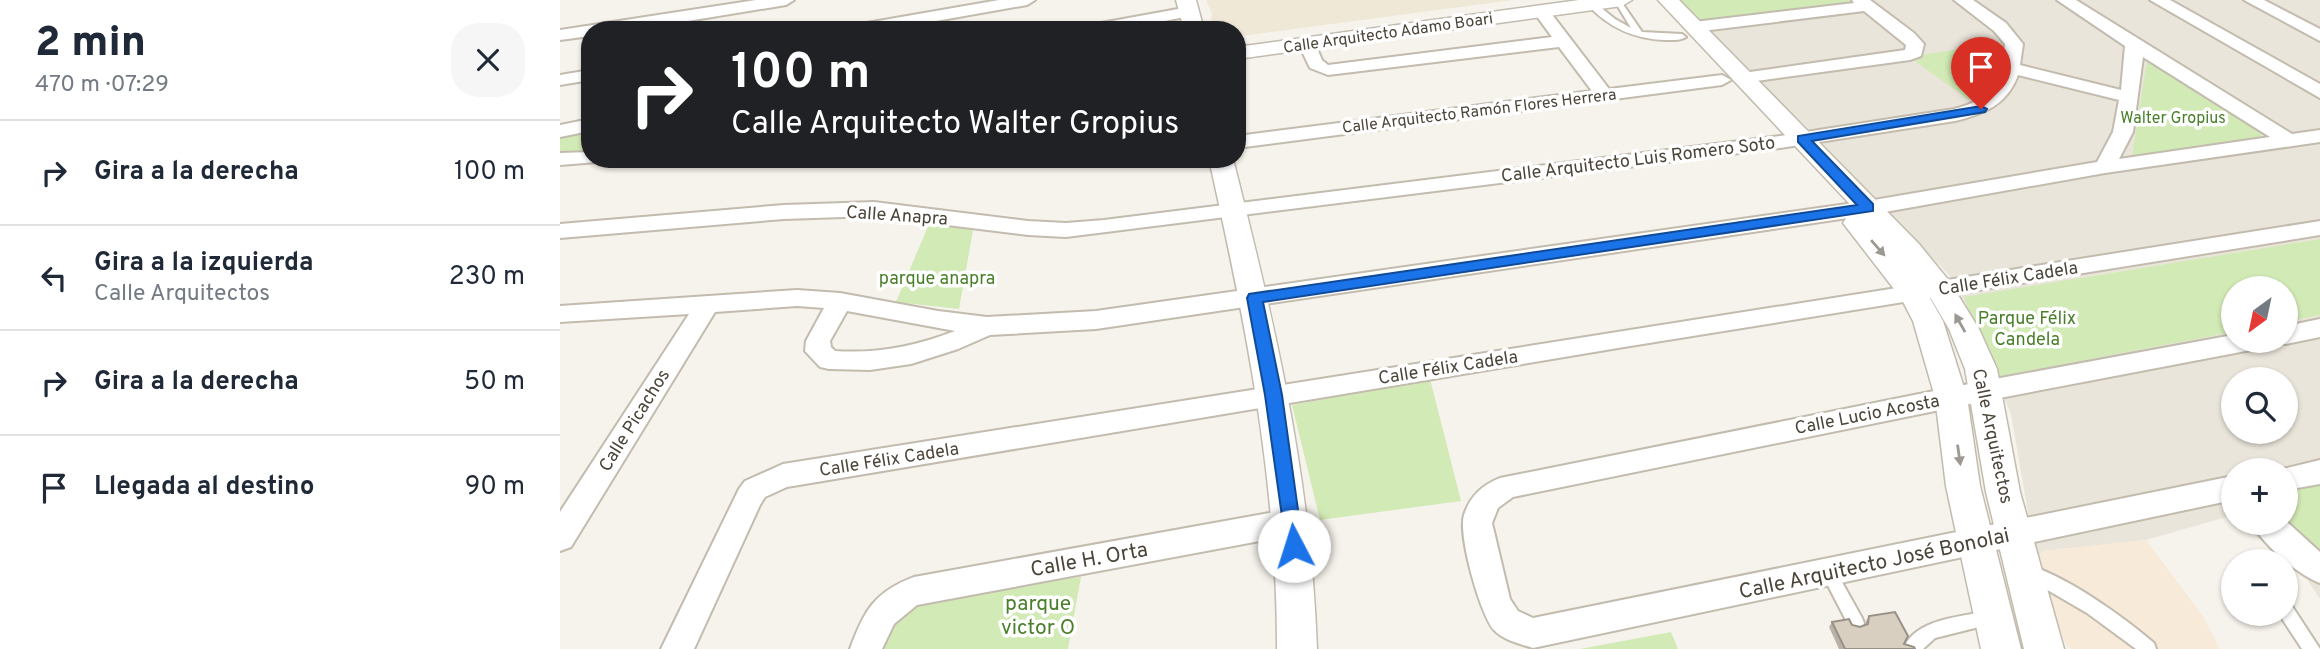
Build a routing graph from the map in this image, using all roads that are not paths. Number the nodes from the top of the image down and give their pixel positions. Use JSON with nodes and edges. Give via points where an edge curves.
{"nodes":[{"id":1,"x":786,"y":0,"type":"edge"},
{"id":2,"x":1027,"y":0,"type":"edge"},
{"id":3,"x":1622,"y":0,"type":"edge"},
{"id":4,"x":1648,"y":0,"type":"edge"},
{"id":5,"x":1668,"y":0,"type":"edge"},
{"id":6,"x":1962,"y":0,"type":"edge"},
{"id":7,"x":2066,"y":0,"type":"edge"},
{"id":8,"x":2158,"y":0,"type":"edge"},
{"id":9,"x":2252,"y":0,"type":"edge"},
{"id":10,"x":1617,"y":1,"type":"edge"},
{"id":11,"x":1864,"y":3,"type":"edge"},
{"id":12,"x":1591,"y":4,"type":"junction"},
{"id":13,"x":1543,"y":5,"type":"edge"},
{"id":14,"x":973,"y":9,"type":"junction"},
{"id":15,"x":1190,"y":14,"type":"edge"},
{"id":16,"x":656,"y":21,"type":"edge"},
{"id":17,"x":905,"y":21,"type":"edge"},
{"id":18,"x":971,"y":21,"type":"edge"},
{"id":19,"x":1146,"y":21,"type":"edge"},
{"id":20,"x":581,"y":32,"type":"edge"},
{"id":21,"x":1688,"y":32,"type":"junction"},
{"id":22,"x":560,"y":36,"type":"edge"},
{"id":23,"x":1642,"y":36,"type":"junction"},
{"id":24,"x":2320,"y":37,"type":"edge"},
{"id":25,"x":1246,"y":39,"type":"edge"},
{"id":26,"x":1562,"y":41,"type":"junction"},
{"id":27,"x":1307,"y":43,"type":"junction"},
{"id":28,"x":2134,"y":44,"type":"junction"},
{"id":29,"x":1246,"y":52,"type":"edge"},
{"id":30,"x":2012,"y":68,"type":"junction"},
{"id":31,"x":581,"y":76,"type":"edge"},
{"id":32,"x":1732,"y":79,"type":"junction"},
{"id":33,"x":560,"y":80,"type":"edge"},
{"id":34,"x":2320,"y":92,"type":"edge"},
{"id":35,"x":1603,"y":93,"type":"junction"},
{"id":36,"x":2129,"y":97,"type":"junction"},
{"id":37,"x":581,"y":127,"type":"edge"},
{"id":38,"x":560,"y":131,"type":"edge"},
{"id":39,"x":2320,"y":136,"type":"edge"},
{"id":40,"x":2288,"y":140,"type":"junction"},
{"id":41,"x":1246,"y":141,"type":"edge"},
{"id":42,"x":1791,"y":141,"type":"junction"},
{"id":43,"x":581,"y":158,"type":"edge"},
{"id":44,"x":560,"y":159,"type":"edge"},
{"id":45,"x":2105,"y":167,"type":"junction"},
{"id":46,"x":1223,"y":168,"type":"edge"},
{"id":47,"x":1856,"y":209,"type":"junction"},
{"id":48,"x":1233,"y":213,"type":"junction"},
{"id":49,"x":2320,"y":228,"type":"edge"},
{"id":50,"x":560,"y":231,"type":"edge"},
{"id":51,"x":1926,"y":291,"type":"junction"},
{"id":52,"x":1255,"y":298,"type":"junction"},
{"id":53,"x":840,"y":301,"type":"junction"},
{"id":54,"x":708,"y":303,"type":"junction"},
{"id":55,"x":560,"y":314,"type":"edge"},
{"id":56,"x":987,"y":326,"type":"junction"},
{"id":57,"x":2320,"y":328,"type":"edge"},
{"id":58,"x":2298,"y":333,"type":"edge"},
{"id":59,"x":2221,"y":347,"type":"edge"},
{"id":60,"x":1984,"y":391,"type":"junction"},
{"id":61,"x":1273,"y":395,"type":"junction"},
{"id":62,"x":1951,"y":397,"type":"junction"},
{"id":63,"x":2320,"y":472,"type":"edge"},
{"id":64,"x":2298,"y":476,"type":"edge"},
{"id":65,"x":2221,"y":491,"type":"edge"},
{"id":66,"x":1292,"y":522,"type":"junction"},
{"id":67,"x":2014,"y":534,"type":"junction"},
{"id":68,"x":2280,"y":535,"type":"edge"},
{"id":69,"x":560,"y":538,"type":"edge"},
{"id":70,"x":1975,"y":540,"type":"junction"},
{"id":71,"x":2024,"y":569,"type":"junction"},
{"id":72,"x":2320,"y":569,"type":"edge"},
{"id":73,"x":1828,"y":571,"type":"junction"},
{"id":74,"x":1992,"y":617,"type":"junction"},
{"id":75,"x":1856,"y":623,"type":"edge"},
{"id":76,"x":2296,"y":626,"type":"edge"},
{"id":77,"x":1515,"y":627,"type":"joint"},
{"id":78,"x":677,"y":649,"type":"edge"},
{"id":79,"x":866,"y":649,"type":"edge"},
{"id":80,"x":1297,"y":649,"type":"edge"},
{"id":81,"x":1911,"y":649,"type":"edge"},
{"id":82,"x":2001,"y":649,"type":"edge"},
{"id":83,"x":2044,"y":649,"type":"edge"},
{"id":84,"x":2148,"y":649,"type":"edge"},
{"id":85,"x":2312,"y":649,"type":"edge"}],
"edges":[{"from":1,"to":16,"type":"street"},
{"from":2,"to":14,"type":"street"},
{"from":3,"to":10,"type":"street","name":"Calle Arquitecto Adamo Boari"},
{"from":4,"to":21,"type":"street","name":"Calle Arquitectos"},
{"from":5,"to":21,"type":"street","name":"Calle Arquitectos"},
{"from":6,"to":30,"type":"street","via":[[2000,27],[2014,44]]},
{"from":7,"to":28,"type":"street"},
{"from":8,"to":34,"type":"street"},
{"from":9,"to":24,"type":"street"},
{"from":10,"to":12,"type":"street","name":"Calle Arquitecto Adamo Boari"},
{"from":10,"to":23,"type":"lane"},
{"from":11,"to":21,"type":"street"},
{"from":11,"to":32,"type":"street","name":"Calle Arquitecto Ramón Flores Herrera","via":[[1915,44],[1915,52]]},
{"from":12,"to":13,"type":"street","name":"Calle Arquitecto Adamo Boari"},
{"from":12,"to":23,"type":"lane","via":[[1611,23]]},
{"from":13,"to":25,"type":"street","name":"Calle Arquitecto Adamo Boari"},
{"from":13,"to":26,"type":"street"},
{"from":13,"to":27,"type":"street","name":"Calle Arquitecto Adamo Boari"},
{"from":14,"to":17,"type":"street"},
{"from":14,"to":18,"type":"street"},
{"from":15,"to":19,"type":"street"},
{"from":20,"to":22,"type":"street"},
{"from":21,"to":23,"type":"lane"},
{"from":21,"to":32,"type":"street","name":"Calle Arquitectos"},
{"from":26,"to":27,"type":"street","via":[[1328,70],[1314,62]]},
{"from":26,"to":35,"type":"street"},
{"from":27,"to":29,"type":"street","name":"Calle Arquitecto Adamo Boari"},
{"from":28,"to":36,"type":"street"},
{"from":28,"to":40,"type":"street"},
{"from":30,"to":36,"type":"street"},
{"from":30,"to":42,"type":"street","name":"Calle Arquitecto Luis Romero Soto","via":[[1997,98],[1981,109]]},
{"from":31,"to":33,"type":"street"},
{"from":32,"to":35,"type":"street","name":"Calle Arquitecto Ramón Flores Herrera"},
{"from":32,"to":42,"type":"street","name":"Calle Arquitectos"},
{"from":35,"to":41,"type":"street","name":"Calle Arquitecto Ramón Flores Herrera"},
{"from":36,"to":45,"type":"street","via":[[2123,132]]},
{"from":37,"to":38,"type":"street"},
{"from":39,"to":40,"type":"street"},
{"from":40,"to":45,"type":"street"},
{"from":42,"to":47,"type":"street","name":"Calle Arquitectos"},
{"from":42,"to":48,"type":"street","name":"Calle Arquitecto Luis Romero Soto"},
{"from":43,"to":44,"type":"street"},
{"from":45,"to":47,"type":"street"},
{"from":46,"to":48,"type":"street"},
{"from":47,"to":51,"type":"street","name":"Calle Arquitectos","via":[[1885,255]]},
{"from":47,"to":52,"type":"street"},
{"from":48,"to":50,"type":"street","name":"Calle Anapra","via":[[1066,230],[861,209]]},
{"from":48,"to":52,"type":"street"},
{"from":49,"to":51,"type":"street","name":"Calle Félix Cadela"},
{"from":60,"to":51,"type":"street","name":"Calle Arquitectos","one_way":true,"via":[[1981,369],[1964,329]]},
{"from":51,"to":61,"type":"street","name":"Calle Félix Cadela"},
{"from":51,"to":62,"type":"street","name":"Calle Arquitectos","via":[[1928,321]]},
{"from":52,"to":56,"type":"street","via":[[1097,320]]},
{"from":52,"to":61,"type":"street"},
{"from":53,"to":54,"type":"street"},
{"from":53,"to":56,"type":"street"},
{"from":53,"to":56,"type":"street","via":[[818,341],[818,351],[829,360],[891,359],[923,353]]},
{"from":54,"to":55,"type":"street"},
{"from":54,"to":69,"type":"street","name":"Calle Picachos"},
{"from":57,"to":58,"type":"street"},
{"from":59,"to":60,"type":"street","name":"Calle Lucio Acosta"},
{"from":60,"to":62,"type":"street","name":"Calle Lucio Acosta"},
{"from":60,"to":67,"type":"street","name":"Calle Arquitectos"},
{"from":61,"to":66,"type":"street"},
{"from":61,"to":78,"type":"street","name":"Calle Félix Cadela","via":[[767,482],[749,498]]},
{"from":62,"to":70,"type":"street","name":"Calle Arquitectos","one_way":true},
{"from":62,"to":77,"type":"street","name":"Calle Lucio Acosta","via":[[1496,491],[1479,510],[1477,523],[1496,606]]},
{"from":63,"to":64,"type":"street"},
{"from":65,"to":67,"type":"street","name":"Calle Arquitecto José Bonolai"},
{"from":66,"to":79,"type":"street","name":"Calle H. Orta","via":[[914,591],[880,614]]},
{"from":66,"to":80,"type":"street"},
{"from":67,"to":70,"type":"street","name":"Calle Arquitecto José Bonolai"},
{"from":67,"to":71,"type":"street","name":"Calle Arquitectos"},
{"from":68,"to":72,"type":"street"},
{"from":70,"to":73,"type":"street","name":"Calle Arquitecto José Bonolai"},
{"from":70,"to":74,"type":"street","name":"Calle Arquitectos"},
{"from":71,"to":83,"type":"street","name":"Calle Arquitectos"},
{"from":71,"to":84,"type":"lane","via":[[2073,595]]},
{"from":73,"to":75,"type":"lane"},
{"from":73,"to":77,"type":"street","name":"Calle Arquitecto José Bonolai","via":[[1533,633]]},
{"from":74,"to":81,"type":"lane","via":[[1931,631]]},
{"from":74,"to":82,"type":"street","name":"Calle Arquitectos"},
{"from":76,"to":85,"type":"lane"}]}
